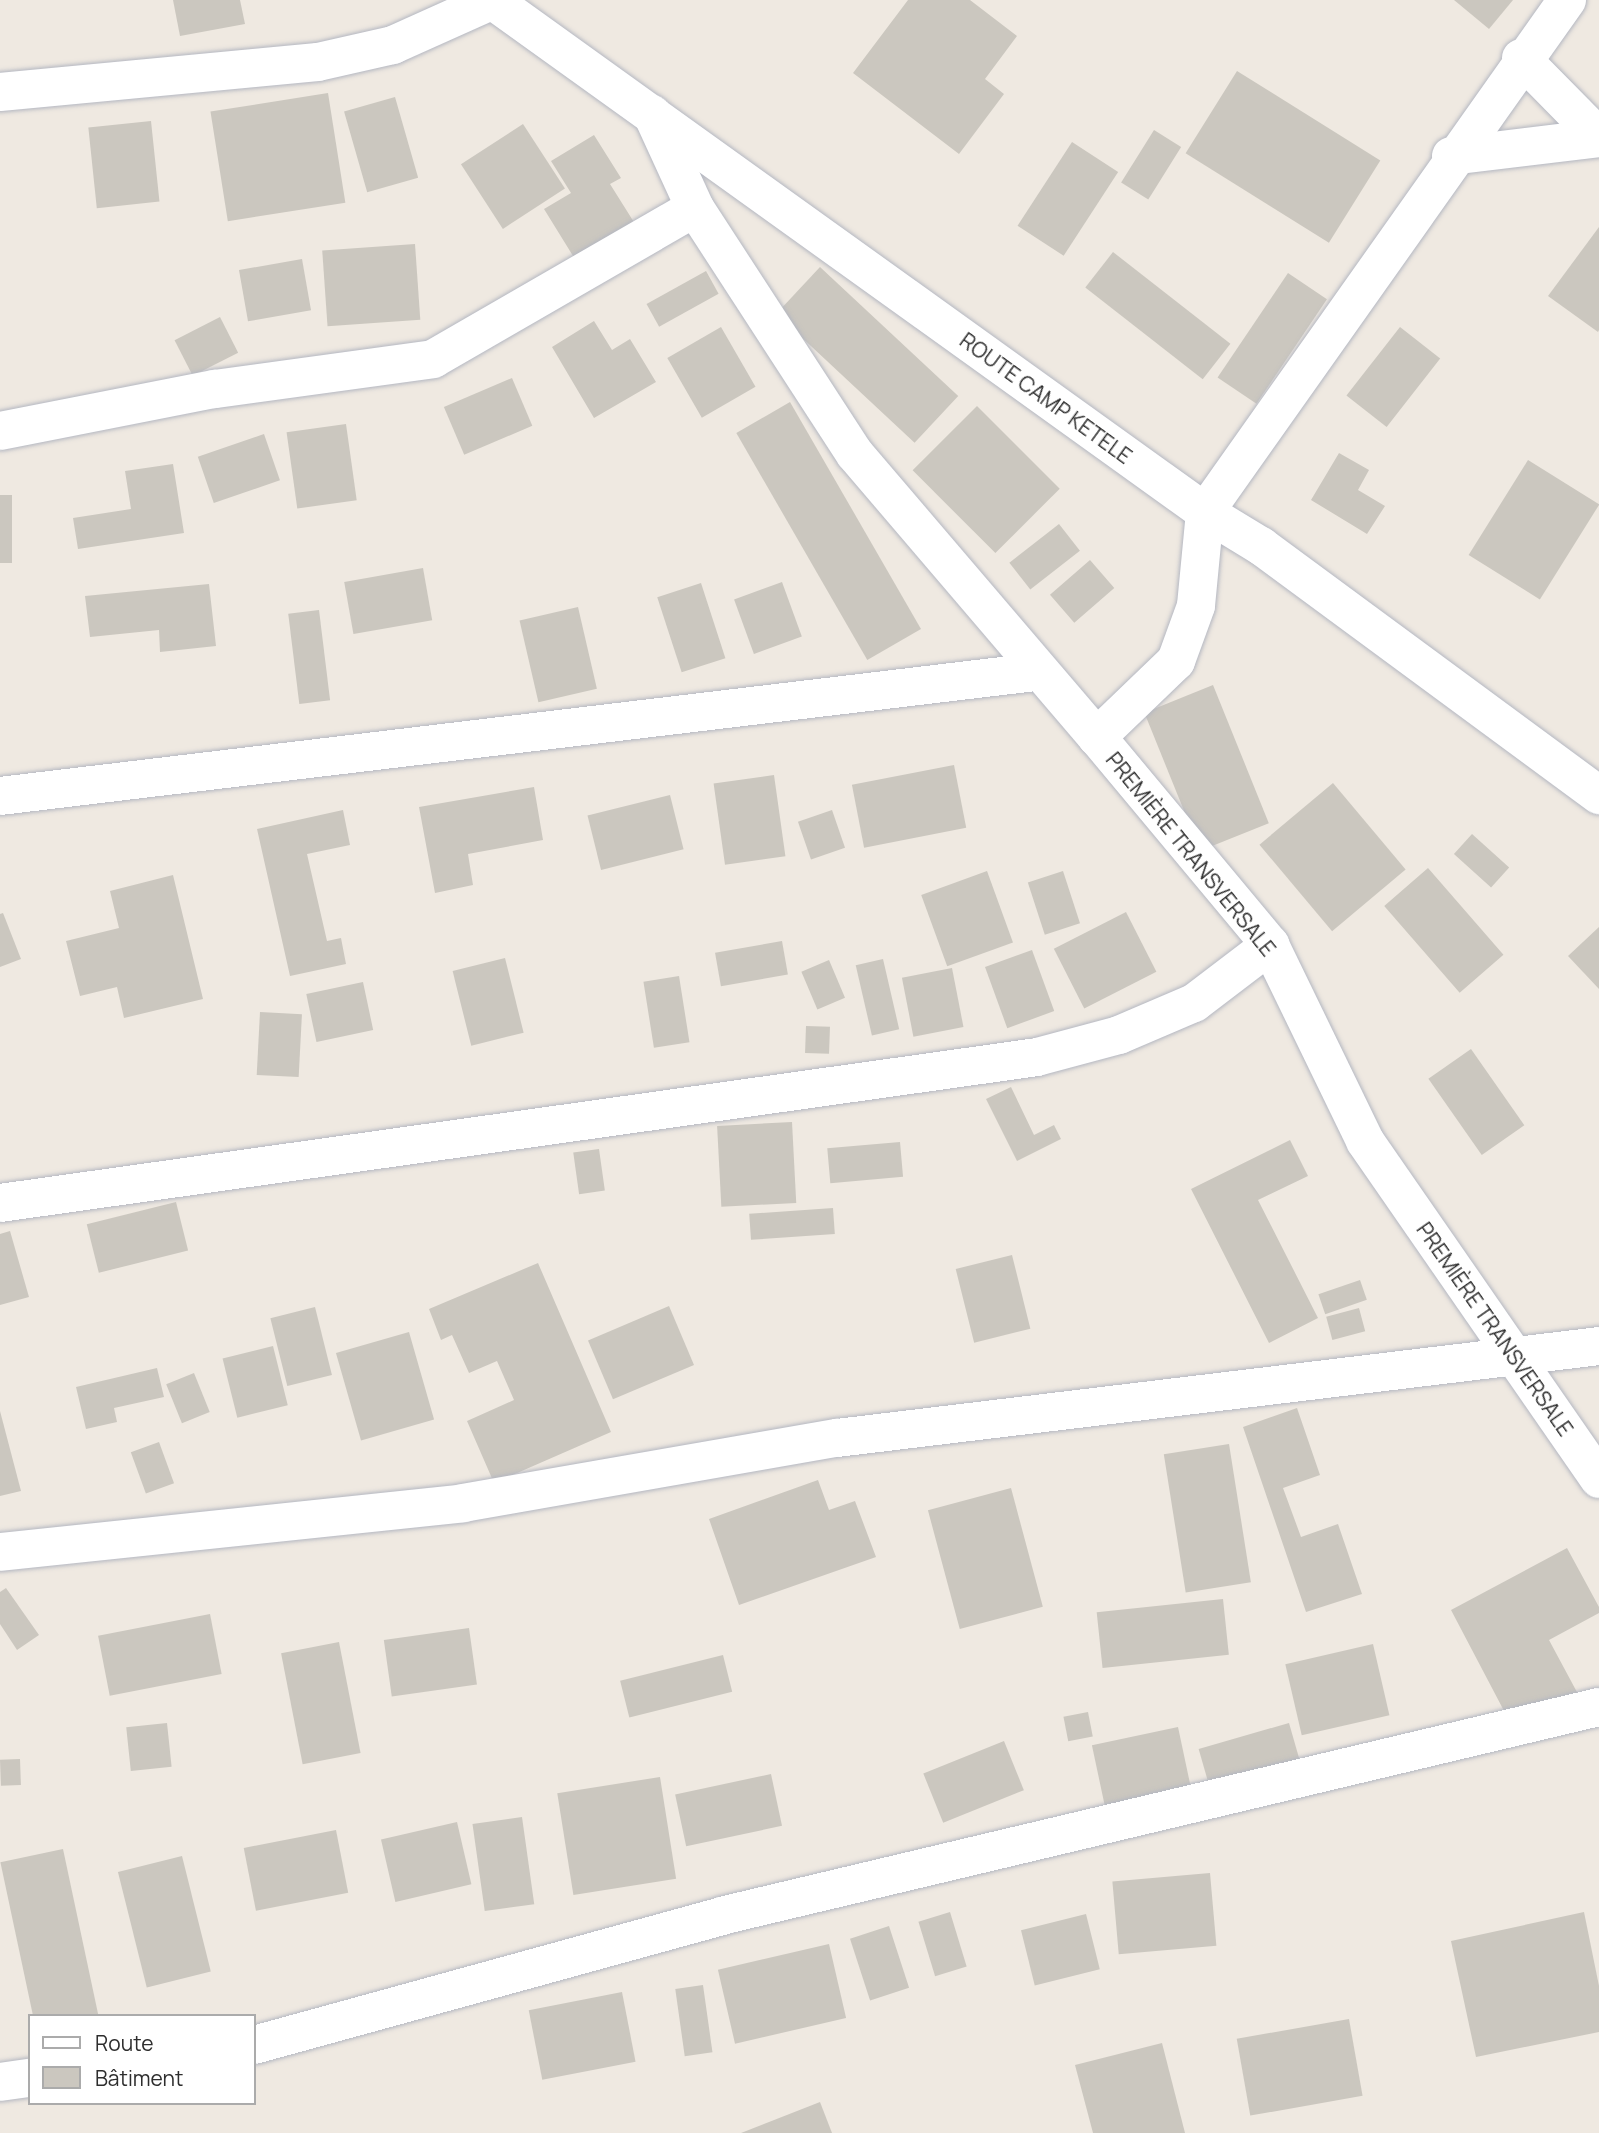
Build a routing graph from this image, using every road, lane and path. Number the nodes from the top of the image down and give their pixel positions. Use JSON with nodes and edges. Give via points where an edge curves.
{"nodes":[{"id":1,"x":492,"y":0,"type":"edge"},
{"id":2,"x":1567,"y":0,"type":"edge"},
{"id":3,"x":1521,"y":58,"type":"junction"},
{"id":4,"x":0,"y":92,"type":"edge"},
{"id":5,"x":652,"y":114,"type":"junction"},
{"id":6,"x":1599,"y":138,"type":"edge"},
{"id":7,"x":1451,"y":156,"type":"junction"},
{"id":8,"x":695,"y":208,"type":"junction"},
{"id":9,"x":0,"y":431,"type":"edge"},
{"id":10,"x":1205,"y":512,"type":"junction"},
{"id":11,"x":1036,"y":672,"type":"junction"},
{"id":12,"x":1097,"y":737,"type":"junction"},
{"id":13,"x":1599,"y":795,"type":"edge"},
{"id":14,"x":0,"y":796,"type":"edge"},
{"id":15,"x":1270,"y":945,"type":"junction"},
{"id":16,"x":0,"y":1203,"type":"edge"},
{"id":17,"x":1599,"y":1346,"type":"edge"},
{"id":18,"x":1513,"y":1359,"type":"junction"},
{"id":19,"x":1599,"y":1479,"type":"edge"},
{"id":20,"x":0,"y":1552,"type":"edge"},
{"id":21,"x":1599,"y":1707,"type":"edge"},
{"id":22,"x":256,"y":2044,"type":"edge"},
{"id":23,"x":28,"y":2078,"type":"edge"},
{"id":24,"x":0,"y":2081,"type":"edge"}],
"edges":[{"from":1,"to":4,"type":"street","via":[[393,46],[318,62]]},
{"from":1,"to":5,"type":"street","name":"ROUTE CAMP KETELE"},
{"from":2,"to":3,"type":"street"},
{"from":3,"to":6,"type":"street"},
{"from":3,"to":7,"type":"street"},
{"from":5,"to":8,"type":"street"},
{"from":5,"to":10,"type":"street","name":"ROUTE CAMP KETELE"},
{"from":6,"to":7,"type":"street"},
{"from":7,"to":10,"type":"street"},
{"from":8,"to":9,"type":"street","via":[[433,359],[215,389]]},
{"from":8,"to":11,"type":"street","via":[[855,454]]},
{"from":10,"to":12,"type":"street","name":"PREMIÈRE TRANSVERSALE","via":[[1196,606],[1176,661]]},
{"from":10,"to":13,"type":"street","name":"ROUTE CAMP KETELE","via":[[1261,545]]},
{"from":11,"to":12,"type":"street"},
{"from":11,"to":14,"type":"street"},
{"from":12,"to":15,"type":"street","name":"PREMIÈRE TRANSVERSALE"},
{"from":15,"to":16,"type":"street","via":[[1194,1003],[1119,1035],[1037,1057]]},
{"from":15,"to":18,"type":"street","name":"PREMIÈRE TRANSVERSALE","via":[[1365,1141]]},
{"from":17,"to":18,"type":"street"},
{"from":18,"to":19,"type":"street","name":"PREMIÈRE TRANSVERSALE"},
{"from":18,"to":20,"type":"street","via":[[836,1438],[463,1503]]},
{"from":21,"to":22,"type":"street","via":[[725,1916]]},
{"from":23,"to":24,"type":"street"}]}
